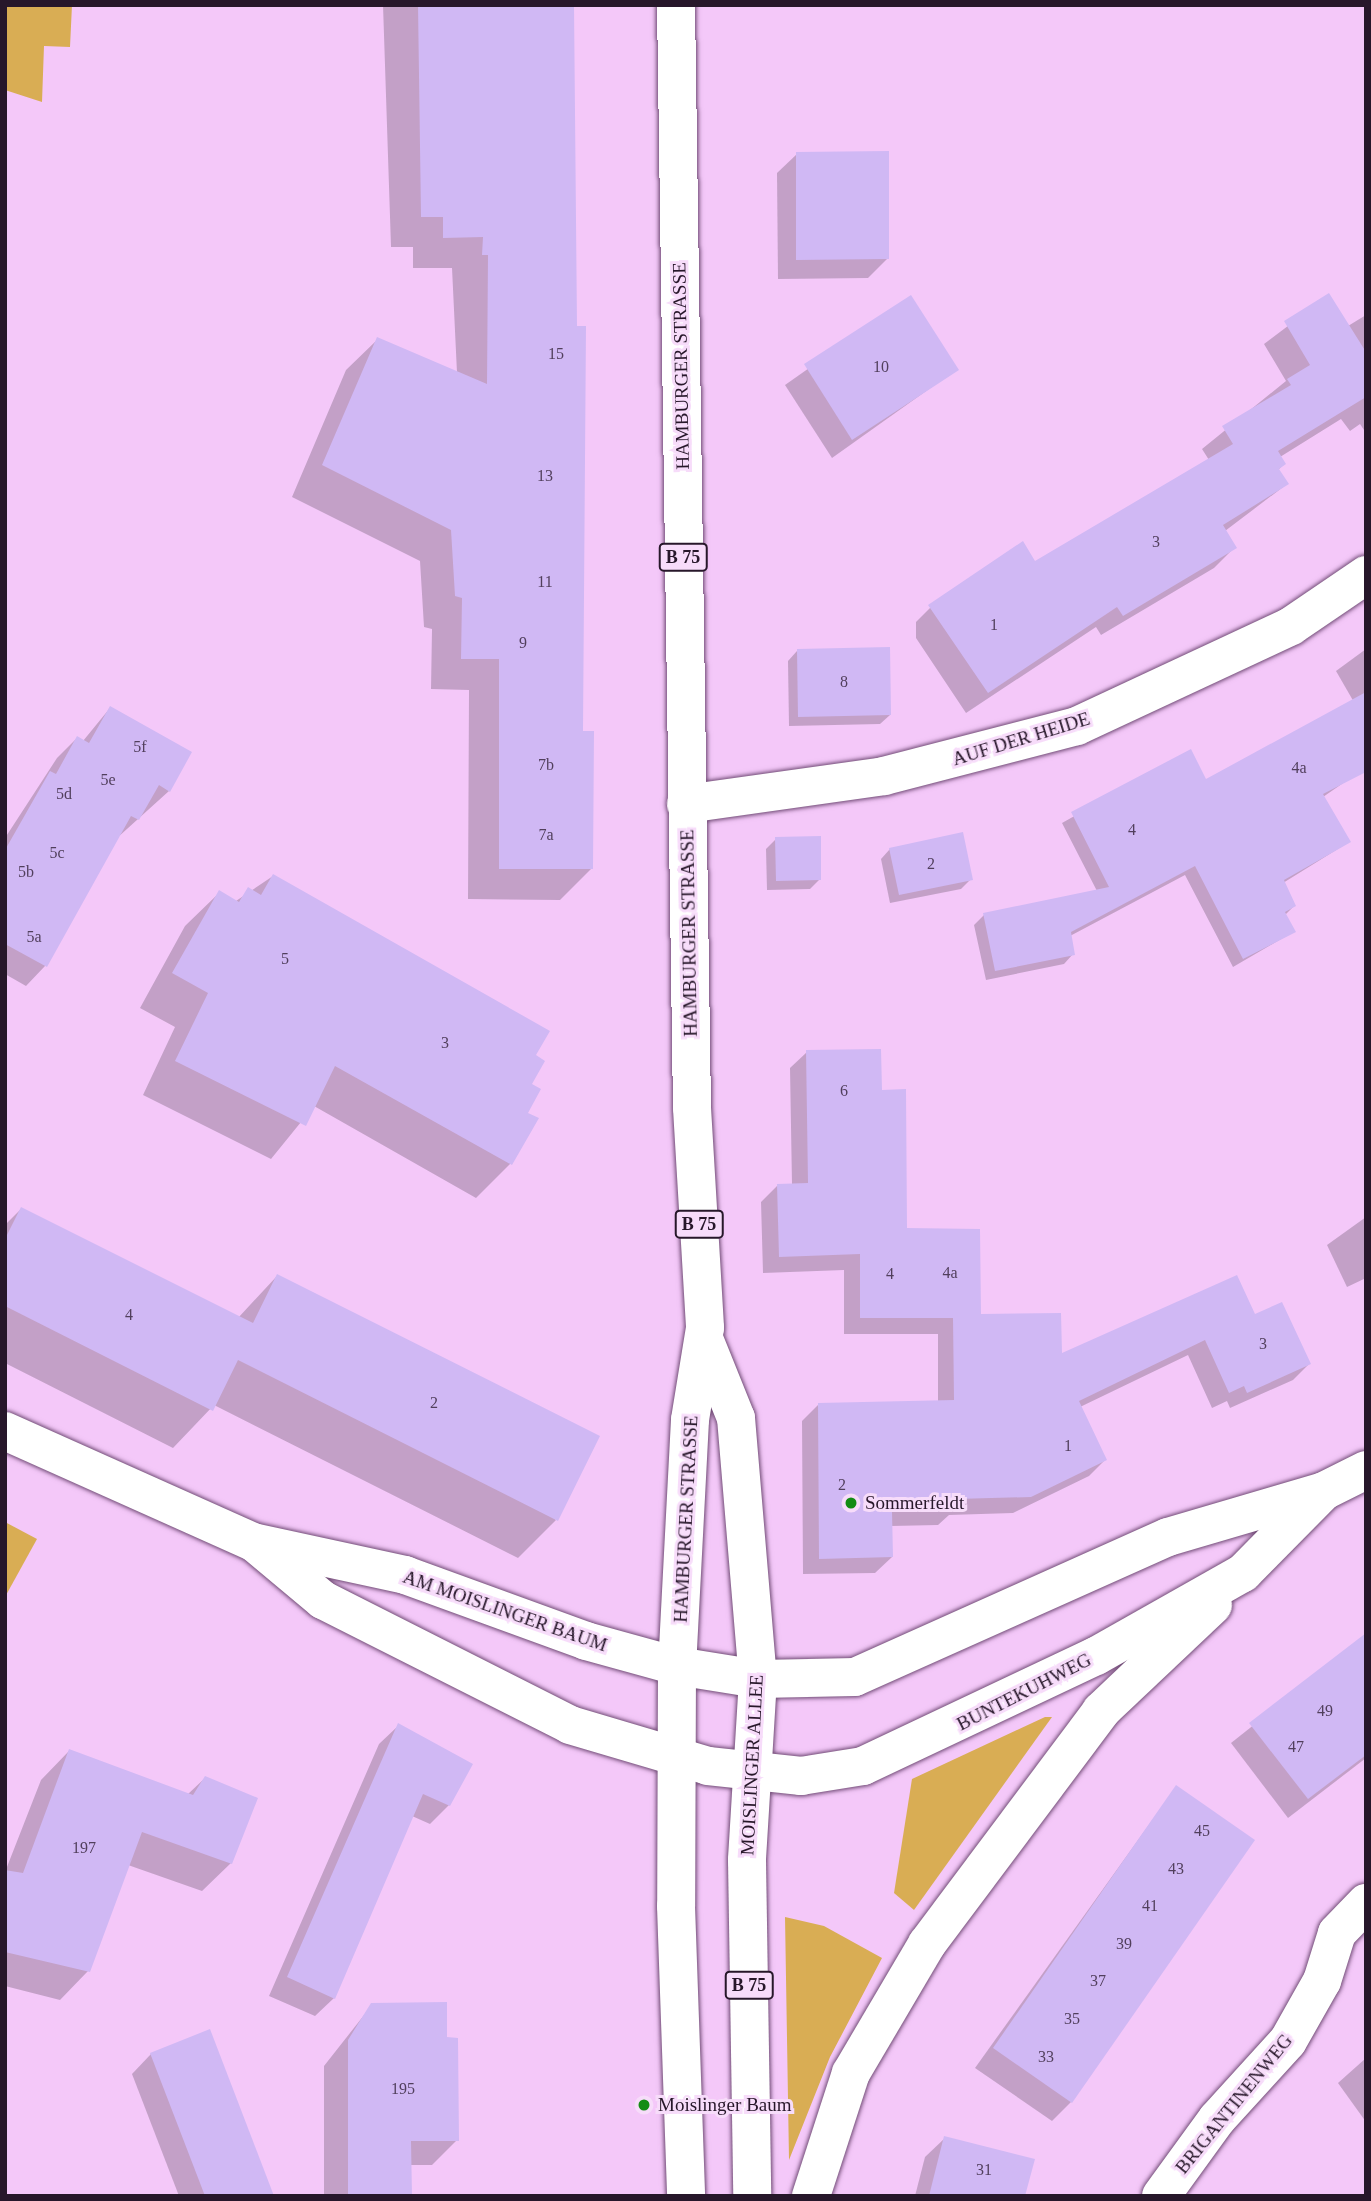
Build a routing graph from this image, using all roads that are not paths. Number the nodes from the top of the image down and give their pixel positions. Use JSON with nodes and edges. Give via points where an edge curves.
{"nodes":[{"id":1,"x":676,"y":5,"type":"edge"},
{"id":2,"x":1366,"y":575,"type":"edge"},
{"id":3,"x":686,"y":804,"type":"junction"},
{"id":4,"x":705,"y":1341,"type":"junction"},
{"id":5,"x":5,"y":1432,"type":"edge"},
{"id":6,"x":1366,"y":1470,"type":"edge"},
{"id":7,"x":1324,"y":1491,"type":"junction"},
{"id":8,"x":253,"y":1542,"type":"junction"},
{"id":9,"x":1243,"y":1573,"type":"junction"},
{"id":10,"x":677,"y":1666,"type":"junction"},
{"id":11,"x":758,"y":1679,"type":"junction"},
{"id":12,"x":678,"y":1758,"type":"junction"},
{"id":13,"x":753,"y":1773,"type":"junction"},
{"id":14,"x":1366,"y":1903,"type":"edge"},
{"id":15,"x":686,"y":2196,"type":"edge"},
{"id":16,"x":752,"y":2196,"type":"edge"},
{"id":17,"x":811,"y":2196,"type":"edge"},
{"id":18,"x":1161,"y":2196,"type":"edge"}],
"edges":[{"from":1,"to":3,"type":"main road","name":"HAMBURGER STRASSE","number":"B 75"},
{"from":2,"to":3,"type":"main road","name":"AUF DER HEIDE","via":[[1292,626],[1077,726],[884,776]]},
{"from":3,"to":4,"type":"main road","name":"HAMBURGER STRASSE","number":"B 75"},
{"from":4,"to":10,"type":"main road","name":"HAMBURGER STRASSE","number":"B 75","via":[[690,1420]]},
{"from":4,"to":11,"type":"main road","name":"MOISLINGER ALLEE","number":"B 75","via":[[736,1418]]},
{"from":5,"to":8,"type":"main road","name":"AM MOISLINGER BAUM"},
{"from":6,"to":7,"type":"main road","name":"BUNTEKUHWEG"},
{"from":7,"to":9,"type":"main road","name":"BUNTEKUHWEG"},
{"from":7,"to":11,"type":"main road","name":"BUNTEKUHWEG","via":[[1168,1537],[855,1677]]},
{"from":8,"to":10,"type":"main road","name":"AM MOISLINGER BAUM","via":[[405,1575],[586,1641]]},
{"from":8,"to":12,"type":"main road","name":"AM MOISLINGER BAUM","via":[[323,1600],[424,1654],[570,1725]]},
{"from":9,"to":13,"type":"main road","name":"BUNTEKUHWEG","via":[[981,1716],[863,1766],[801,1776]]},
{"from":9,"to":17,"type":"main road","via":[[1101,1711],[927,1944],[851,2073]]},
{"from":10,"to":11,"type":"main road","name":"AM MOISLINGER BAUM"},
{"from":10,"to":12,"type":"main road","name":"HAMBURGER STRASSE","number":"B 75"},
{"from":11,"to":13,"type":"main road","name":"MOISLINGER ALLEE","number":"B 75"},
{"from":12,"to":13,"type":"main road","name":"BUNTEKUHWEG"},
{"from":12,"to":15,"type":"main road","name":"HAMBURGER STRASSE","number":"B 75","via":[[676,1859]]},
{"from":13,"to":16,"type":"main road","name":"MOISLINGER ALLEE","number":"B 75","via":[[747,1860]]},
{"from":14,"to":18,"type":"main road","name":"BRIGANTINENWEG","via":[[1337,1933],[1322,1981],[1288,2041],[1217,2119]]}]}
